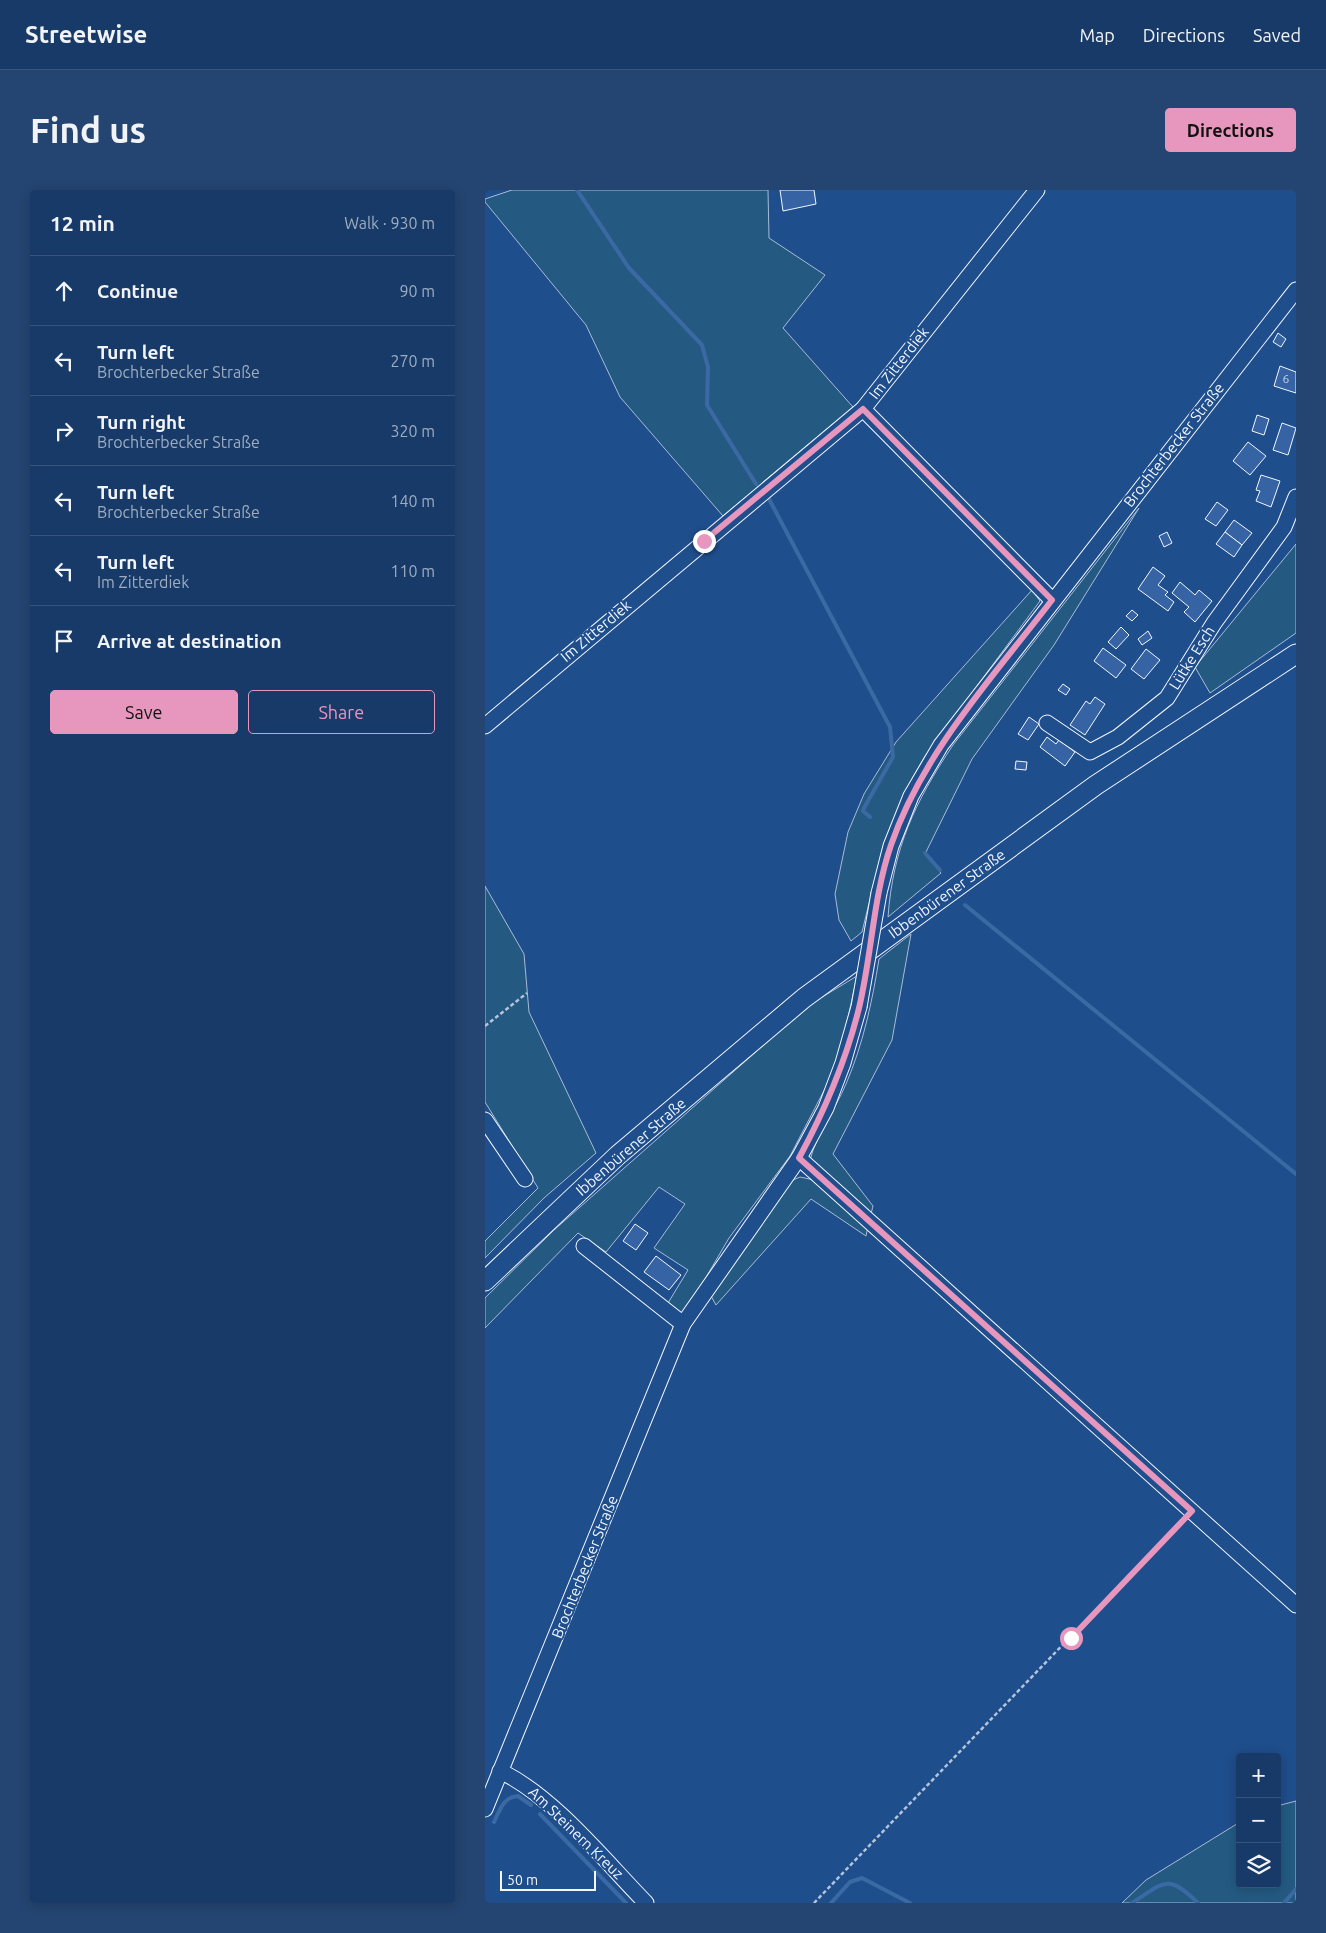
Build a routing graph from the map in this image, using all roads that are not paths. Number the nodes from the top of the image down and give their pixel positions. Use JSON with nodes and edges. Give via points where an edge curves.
{"nodes":[{"id":1,"x":1037,"y":190,"type":"edge"},
{"id":2,"x":1296,"y":290,"type":"edge"},
{"id":3,"x":863,"y":409,"type":"junction"},
{"id":4,"x":1296,"y":496,"type":"edge"},
{"id":5,"x":1052,"y":600,"type":"junction"},
{"id":6,"x":1296,"y":654,"type":"edge"},
{"id":7,"x":1047,"y":723,"type":"dead end"},
{"id":8,"x":485,"y":726,"type":"edge"},
{"id":9,"x":485,"y":1120,"type":"edge"},
{"id":10,"x":799,"y":1158,"type":"junction"},
{"id":11,"x":525,"y":1179,"type":"dead end"},
{"id":12,"x":583,"y":1246,"type":"dead end"},
{"id":13,"x":485,"y":1281,"type":"edge"},
{"id":14,"x":683,"y":1324,"type":"junction"},
{"id":15,"x":1296,"y":1605,"type":"edge"},
{"id":16,"x":500,"y":1771,"type":"junction"},
{"id":17,"x":485,"y":1809,"type":"edge"},
{"id":18,"x":646,"y":1903,"type":"edge"}],
"edges":[{"from":1,"to":3,"type":"street","name":"Im Zitterdiek"},
{"from":2,"to":5,"type":"street","name":"Brochterbecker Straße"},
{"from":3,"to":5,"type":"street"},
{"from":3,"to":8,"type":"street","name":"Im Zitterdiek"},
{"from":4,"to":7,"type":"street","name":"Lütke Esch","via":[[1284,527],[1214,623],[1167,698],[1118,737],[1090,752]]},
{"from":5,"to":10,"type":"street","name":"Brochterbecker Straße","bridge":true,"via":[[941,745],[911,796],[891,846],[879,893],[859,1007],[843,1063],[826,1108]]},
{"from":6,"to":13,"type":"main road","name":"Ibbenbürener Straße","via":[[1096,785],[804,998],[618,1155]]},
{"from":9,"to":11,"type":"street"},
{"from":10,"to":14,"type":"street","name":"Brochterbecker Straße"},
{"from":10,"to":15,"type":"street"},
{"from":12,"to":14,"type":"street"},
{"from":14,"to":16,"type":"street","name":"Brochterbecker Straße"},
{"from":16,"to":17,"type":"street","name":"Brochterbecker Straße"},
{"from":16,"to":18,"type":"street","name":"Am Steinern Kreuz","via":[[521,1781],[549,1804]]}]}
